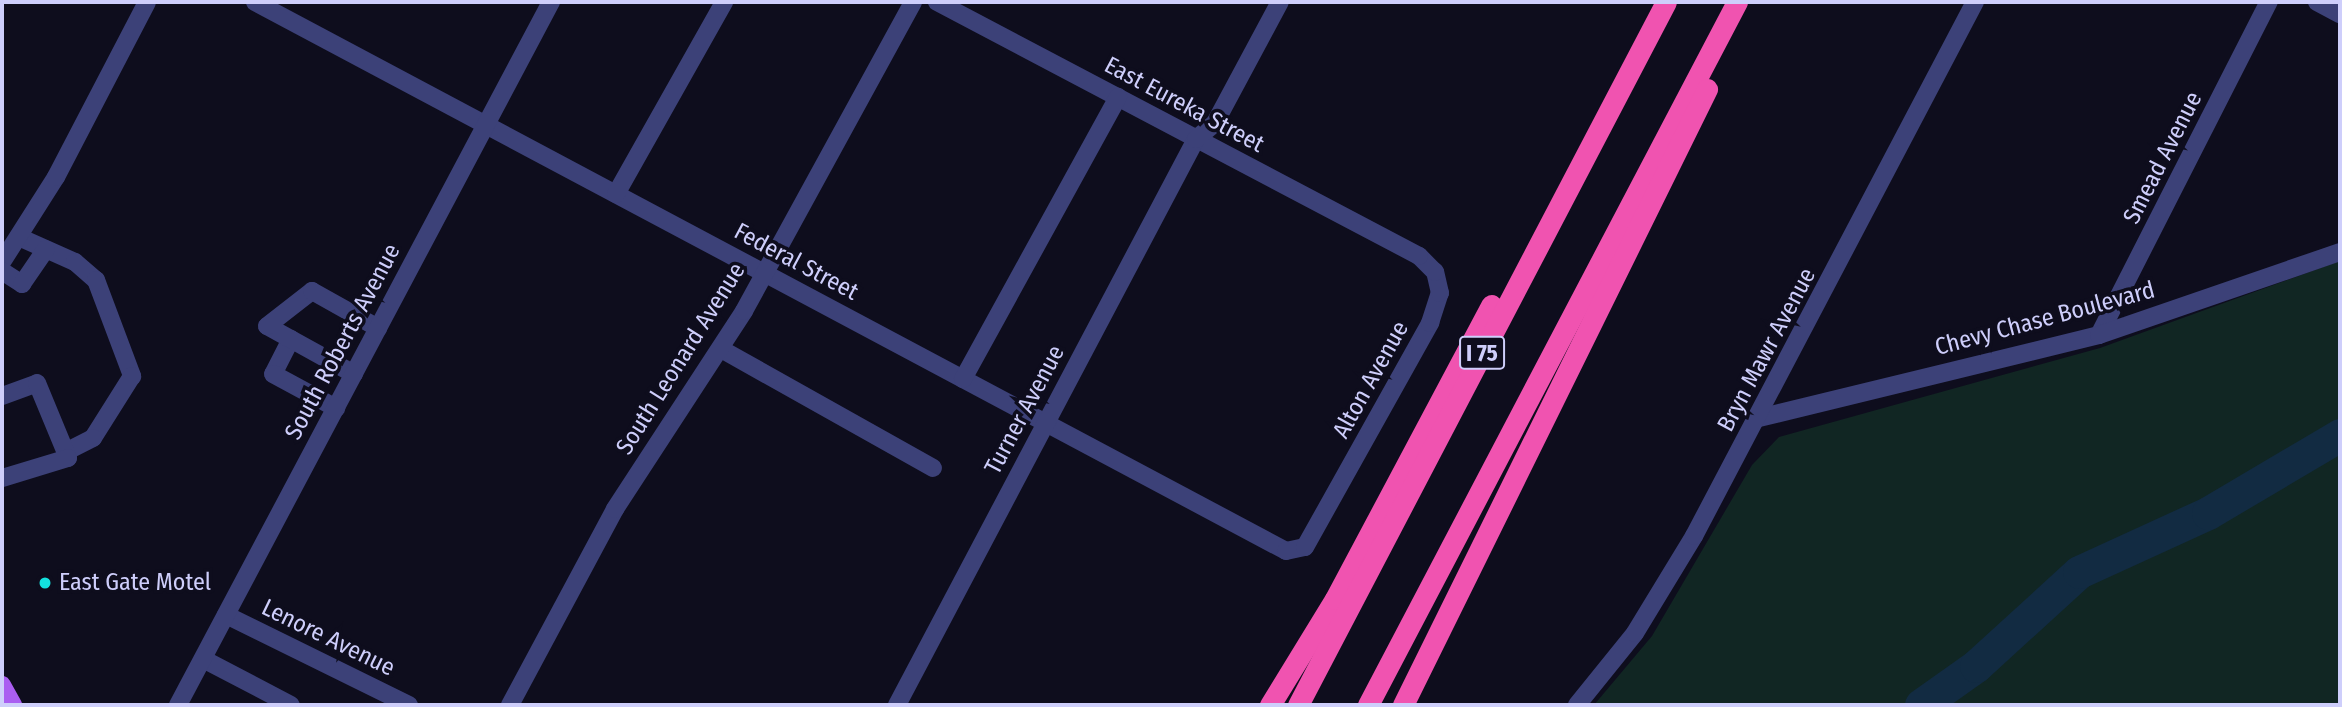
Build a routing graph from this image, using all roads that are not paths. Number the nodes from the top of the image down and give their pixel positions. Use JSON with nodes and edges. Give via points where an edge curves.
{"nodes":[{"id":1,"x":147,"y":2,"type":"edge"},
{"id":2,"x":255,"y":2,"type":"edge"},
{"id":3,"x":551,"y":2,"type":"edge"},
{"id":4,"x":724,"y":2,"type":"edge"},
{"id":5,"x":913,"y":2,"type":"edge"},
{"id":6,"x":937,"y":2,"type":"edge"},
{"id":7,"x":1280,"y":2,"type":"edge"},
{"id":8,"x":1666,"y":2,"type":"edge"},
{"id":9,"x":1737,"y":2,"type":"edge"},
{"id":10,"x":1751,"y":2,"type":"edge"},
{"id":11,"x":1975,"y":2,"type":"edge"},
{"id":12,"x":2269,"y":2,"type":"edge"},
{"id":13,"x":2316,"y":2,"type":"edge"},
{"id":14,"x":2340,"y":14,"type":"edge"},
{"id":15,"x":1118,"y":97,"type":"junction"},
{"id":16,"x":486,"y":125,"type":"junction"},
{"id":17,"x":1196,"y":139,"type":"junction"},
{"id":18,"x":616,"y":194,"type":"junction"},
{"id":19,"x":1559,"y":206,"type":"junction"},
{"id":20,"x":21,"y":238,"type":"junction"},
{"id":21,"x":46,"y":249,"type":"junction"},
{"id":22,"x":1409,"y":251,"type":"joint"},
{"id":23,"x":2340,"y":252,"type":"edge"},
{"id":24,"x":2,"y":262,"type":"edge"},
{"id":25,"x":2,"y":271,"type":"edge"},
{"id":26,"x":764,"y":273,"type":"junction"},
{"id":27,"x":378,"y":328,"type":"junction"},
{"id":28,"x":2099,"y":335,"type":"junction"},
{"id":29,"x":291,"y":339,"type":"junction"},
{"id":30,"x":721,"y":349,"type":"junction"},
{"id":31,"x":354,"y":374,"type":"junction"},
{"id":32,"x":963,"y":379,"type":"junction"},
{"id":33,"x":2,"y":396,"type":"edge"},
{"id":34,"x":336,"y":408,"type":"junction"},
{"id":35,"x":1759,"y":418,"type":"junction"},
{"id":36,"x":1046,"y":423,"type":"junction"},
{"id":37,"x":65,"y":452,"type":"junction"},
{"id":38,"x":933,"y":468,"type":"dead end"},
{"id":39,"x":2,"y":478,"type":"edge"},
{"id":40,"x":1312,"y":538,"type":"joint"},
{"id":41,"x":226,"y":615,"type":"junction"},
{"id":42,"x":203,"y":659,"type":"junction"},
{"id":43,"x":178,"y":705,"type":"edge"},
{"id":44,"x":288,"y":705,"type":"edge"},
{"id":45,"x":409,"y":705,"type":"edge"},
{"id":46,"x":510,"y":705,"type":"edge"},
{"id":47,"x":897,"y":705,"type":"edge"},
{"id":48,"x":1270,"y":705,"type":"edge"},
{"id":49,"x":1298,"y":705,"type":"edge"},
{"id":50,"x":1368,"y":705,"type":"edge"},
{"id":51,"x":1403,"y":705,"type":"edge"},
{"id":52,"x":1577,"y":705,"type":"edge"}],
"edges":[{"from":1,"to":20,"type":"street"},
{"from":2,"to":16,"type":"street","name":"Federal Street"},
{"from":3,"to":16,"type":"street","name":"South Roberts Avenue"},
{"from":4,"to":18,"type":"street"},
{"from":5,"to":26,"type":"street","name":"South Leonard Avenue"},
{"from":6,"to":15,"type":"street","name":"East Eureka Street"},
{"from":7,"to":17,"type":"street","name":"Turner Avenue","via":[[1215,123]]},
{"from":8,"to":19,"type":"highway","number":"I 75"},
{"from":9,"to":50,"type":"highway","number":"I 75"},
{"from":10,"to":51,"type":"highway"},
{"from":11,"to":35,"type":"street","name":"Bryn Mawr Avenue"},
{"from":12,"to":28,"type":"street","name":"Smead Avenue"},
{"from":13,"to":14,"type":"street"},
{"from":15,"to":17,"type":"street","name":"East Eureka Street"},
{"from":15,"to":32,"type":"street"},
{"from":16,"to":18,"type":"street","name":"Federal Street"},
{"from":16,"to":27,"type":"street","name":"South Roberts Avenue"},
{"from":17,"to":22,"type":"street","name":"East Eureka Street"},
{"from":17,"to":36,"type":"street","name":"Turner Avenue"},
{"from":18,"to":26,"type":"street","name":"Federal Street"},
{"from":19,"to":48,"type":"highway","via":[[1506,277],[1335,599]]},
{"from":19,"to":49,"type":"highway","number":"I 75"},
{"from":20,"to":21,"type":"street"},
{"from":20,"to":24,"type":"street"},
{"from":21,"to":25,"type":"street","via":[[22,284]]},
{"from":21,"to":37,"type":"street","via":[[96,279],[132,376],[93,438]]},
{"from":22,"to":40,"type":"street","name":"Alton Avenue","via":[[1435,272],[1438,303]]},
{"from":23,"to":28,"type":"street","name":"Chevy Chase Boulevard"},
{"from":26,"to":30,"type":"street","name":"South Leonard Avenue"},
{"from":26,"to":32,"type":"street","name":"Federal Street"},
{"from":27,"to":29,"type":"street","via":[[312,292],[267,326]]},
{"from":27,"to":31,"type":"street","name":"South Roberts Avenue"},
{"from":28,"to":35,"type":"street","name":"Chevy Chase Boulevard"},
{"from":29,"to":31,"type":"street"},
{"from":29,"to":34,"type":"street","via":[[273,374]]},
{"from":30,"to":38,"type":"street"},
{"from":30,"to":46,"type":"street","name":"South Leonard Avenue","via":[[615,509]]},
{"from":31,"to":34,"type":"street","name":"South Roberts Avenue"},
{"from":32,"to":36,"type":"street","name":"Federal Street"},
{"from":33,"to":37,"type":"street","via":[[37,383]]},
{"from":34,"to":41,"type":"street","name":"South Roberts Avenue"},
{"from":35,"to":52,"type":"street","name":"Bryn Mawr Avenue","via":[[1635,633]]},
{"from":36,"to":40,"type":"street","name":"Federal Street","via":[[1286,551],[1296,552]]},
{"from":36,"to":47,"type":"street","name":"Turner Avenue"},
{"from":37,"to":39,"type":"street","via":[[68,458]]},
{"from":41,"to":42,"type":"street","name":"South Roberts Avenue"},
{"from":41,"to":45,"type":"street","name":"Lenore Avenue"},
{"from":42,"to":43,"type":"street","name":"South Roberts Avenue"},
{"from":42,"to":44,"type":"street"}]}
